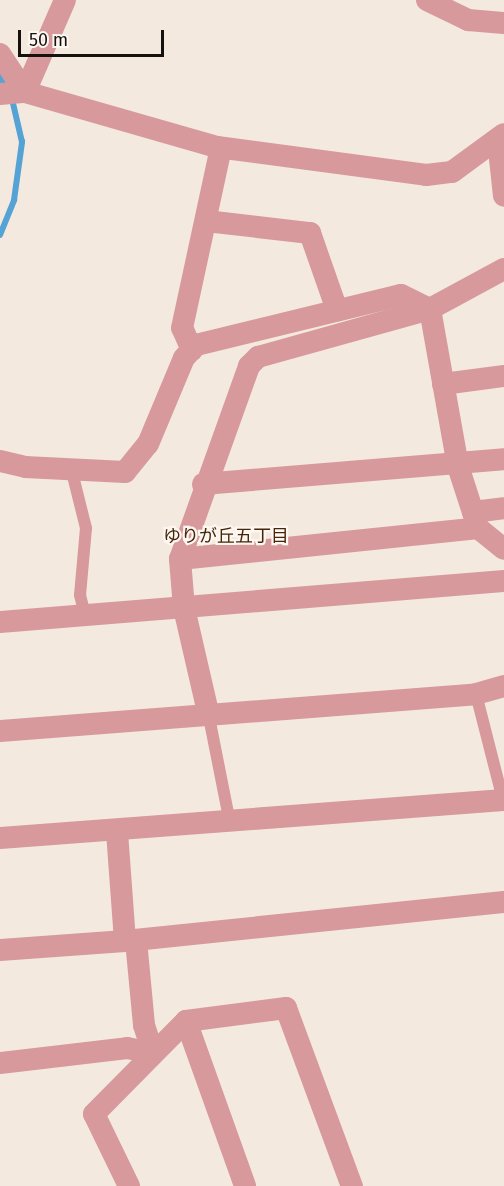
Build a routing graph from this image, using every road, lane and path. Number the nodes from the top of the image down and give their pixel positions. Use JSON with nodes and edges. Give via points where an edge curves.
{"nodes":[{"id":1,"x":65,"y":0,"type":"edge"},
{"id":2,"x":427,"y":0,"type":"edge"},
{"id":3,"x":504,"y":23,"type":"edge"},
{"id":4,"x":0,"y":54,"type":"edge"},
{"id":5,"x":25,"y":92,"type":"junction"},
{"id":6,"x":0,"y":94,"type":"edge"},
{"id":7,"x":501,"y":137,"type":"edge"},
{"id":8,"x":222,"y":148,"type":"junction"},
{"id":9,"x":504,"y":196,"type":"edge"},
{"id":10,"x":206,"y":221,"type":"junction"},
{"id":11,"x":504,"y":269,"type":"edge"},
{"id":12,"x":430,"y":309,"type":"junction"},
{"id":13,"x":337,"y":310,"type":"junction"},
{"id":14,"x":192,"y":350,"type":"junction"},
{"id":15,"x":504,"y":376,"type":"edge"},
{"id":16,"x":443,"y":384,"type":"junction"},
{"id":17,"x":504,"y":459,"type":"edge"},
{"id":18,"x":0,"y":461,"type":"edge"},
{"id":19,"x":458,"y":466,"type":"junction"},
{"id":20,"x":72,"y":472,"type":"junction"},
{"id":21,"x":203,"y":484,"type":"junction"},
{"id":22,"x":504,"y":508,"type":"edge"},
{"id":23,"x":476,"y":520,"type":"junction"},
{"id":24,"x":504,"y":549,"type":"edge"},
{"id":25,"x":180,"y":559,"type":"junction"},
{"id":26,"x":504,"y":581,"type":"edge"},
{"id":27,"x":184,"y":608,"type":"junction"},
{"id":28,"x":85,"y":615,"type":"junction"},
{"id":29,"x":0,"y":622,"type":"edge"},
{"id":30,"x":504,"y":686,"type":"edge"},
{"id":31,"x":476,"y":694,"type":"junction"},
{"id":32,"x":208,"y":712,"type":"junction"},
{"id":33,"x":0,"y":731,"type":"edge"},
{"id":34,"x":503,"y":800,"type":"edge"},
{"id":35,"x":229,"y":818,"type":"junction"},
{"id":36,"x":117,"y":832,"type":"junction"},
{"id":37,"x":0,"y":838,"type":"edge"},
{"id":38,"x":504,"y":902,"type":"edge"},
{"id":39,"x":130,"y":940,"type":"junction"},
{"id":40,"x":0,"y":950,"type":"edge"},
{"id":41,"x":186,"y":1021,"type":"junction"},
{"id":42,"x":153,"y":1053,"type":"junction"},
{"id":43,"x":0,"y":1063,"type":"edge"},
{"id":44,"x":129,"y":1186,"type":"edge"},
{"id":45,"x":245,"y":1186,"type":"edge"},
{"id":46,"x":352,"y":1186,"type":"edge"}],
"edges":[{"from":1,"to":5,"type":"street"},
{"from":2,"to":3,"type":"street","via":[[468,20]]},
{"from":4,"to":5,"type":"street"},
{"from":5,"to":6,"type":"street"},
{"from":5,"to":8,"type":"street"},
{"from":7,"to":8,"type":"street","via":[[452,172],[426,175]]},
{"from":7,"to":9,"type":"street"},
{"from":8,"to":10,"type":"street"},
{"from":10,"to":13,"type":"street","via":[[310,233]]},
{"from":10,"to":14,"type":"street","via":[[182,328]]},
{"from":11,"to":12,"type":"street"},
{"from":12,"to":13,"type":"street","via":[[401,295]]},
{"from":12,"to":16,"type":"street"},
{"from":12,"to":21,"type":"street","via":[[258,357],[249,366]]},
{"from":13,"to":14,"type":"street","via":[[207,340]]},
{"from":14,"to":20,"type":"street","via":[[136,463],[110,475]]},
{"from":15,"to":16,"type":"street"},
{"from":16,"to":19,"type":"street"},
{"from":17,"to":19,"type":"street"},
{"from":18,"to":20,"type":"street"},
{"from":19,"to":21,"type":"street"},
{"from":19,"to":23,"type":"street"},
{"from":20,"to":28,"type":"lane","via":[[86,528],[80,595]]},
{"from":21,"to":25,"type":"street"},
{"from":22,"to":23,"type":"street"},
{"from":23,"to":24,"type":"street"},
{"from":23,"to":25,"type":"street"},
{"from":25,"to":27,"type":"street"},
{"from":26,"to":27,"type":"street"},
{"from":27,"to":28,"type":"street"},
{"from":27,"to":32,"type":"street"},
{"from":28,"to":29,"type":"street"},
{"from":30,"to":31,"type":"street"},
{"from":31,"to":32,"type":"street"},
{"from":31,"to":34,"type":"lane"},
{"from":32,"to":33,"type":"street"},
{"from":32,"to":35,"type":"lane"},
{"from":34,"to":35,"type":"street"},
{"from":35,"to":36,"type":"street"},
{"from":36,"to":37,"type":"street"},
{"from":36,"to":39,"type":"street"},
{"from":38,"to":39,"type":"street"},
{"from":39,"to":40,"type":"street"},
{"from":39,"to":42,"type":"street","via":[[144,1025]]},
{"from":41,"to":42,"type":"street"},
{"from":41,"to":45,"type":"street"},
{"from":41,"to":46,"type":"street","via":[[286,1008]]},
{"from":42,"to":43,"type":"street","via":[[127,1048]]},
{"from":42,"to":44,"type":"street","via":[[94,1114]]}]}
